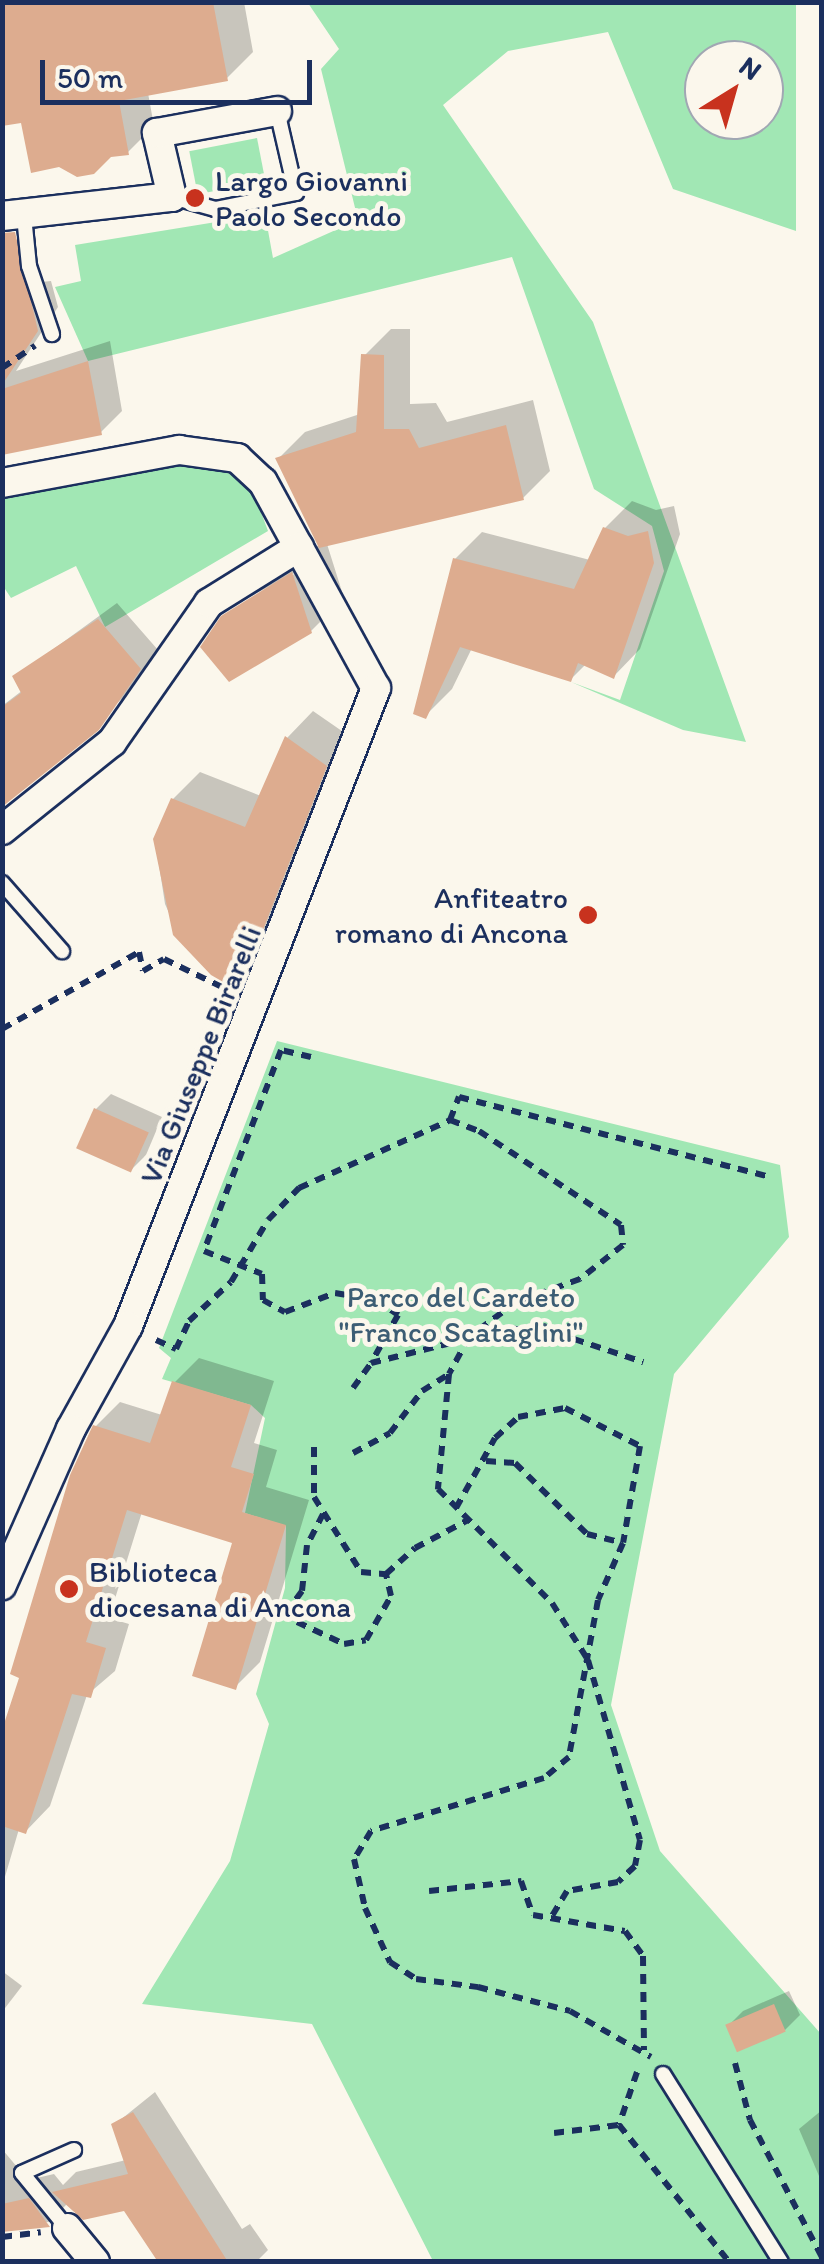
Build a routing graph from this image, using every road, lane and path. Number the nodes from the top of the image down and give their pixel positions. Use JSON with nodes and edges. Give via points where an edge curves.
{"nodes":[{"id":1,"x":277,"y":111,"type":"joint"},
{"id":2,"x":172,"y":197,"type":"junction"},
{"id":3,"x":13,"y":216,"type":"edge"},
{"id":4,"x":52,"y":334,"type":"joint"},
{"id":5,"x":2,"y":368,"type":"edge"},
{"id":6,"x":2,"y":483,"type":"edge"},
{"id":7,"x":298,"y":547,"type":"junction"},
{"id":8,"x":11,"y":823,"type":"edge"},
{"id":9,"x":2,"y":883,"type":"edge"},
{"id":10,"x":62,"y":951,"type":"dead end"},
{"id":11,"x":216,"y":984,"type":"dead end"},
{"id":12,"x":2,"y":1030,"type":"edge"},
{"id":13,"x":312,"y":1057,"type":"dead end"},
{"id":14,"x":450,"y":1120,"type":"junction"},
{"id":15,"x":767,"y":1176,"type":"dead end"},
{"id":16,"x":241,"y":1263,"type":"junction"},
{"id":17,"x":469,"y":1337,"type":"junction"},
{"id":18,"x":176,"y":1349,"type":"dead end"},
{"id":19,"x":643,"y":1362,"type":"dead end"},
{"id":20,"x":371,"y":1363,"type":"junction"},
{"id":21,"x":449,"y":1374,"type":"junction"},
{"id":22,"x":353,"y":1388,"type":"dead end"},
{"id":23,"x":314,"y":1447,"type":"dead end"},
{"id":24,"x":353,"y":1454,"type":"dead end"},
{"id":25,"x":486,"y":1461,"type":"junction"},
{"id":26,"x":456,"y":1508,"type":"junction"},
{"id":27,"x":323,"y":1514,"type":"junction"},
{"id":28,"x":468,"y":1520,"type":"junction"},
{"id":29,"x":623,"y":1543,"type":"junction"},
{"id":30,"x":386,"y":1574,"type":"junction"},
{"id":31,"x":2,"y":1584,"type":"edge"},
{"id":32,"x":588,"y":1660,"type":"junction"},
{"id":33,"x":429,"y":1892,"type":"dead end"},
{"id":34,"x":551,"y":1918,"type":"junction"},
{"id":35,"x":645,"y":2049,"type":"junction"},
{"id":36,"x":736,"y":2062,"type":"dead end"},
{"id":37,"x":663,"y":2074,"type":"dead end"},
{"id":38,"x":619,"y":2124,"type":"junction"},
{"id":39,"x":554,"y":2132,"type":"dead end"},
{"id":40,"x":74,"y":2150,"type":"dead end"},
{"id":41,"x":67,"y":2228,"type":"joint"},
{"id":42,"x":822,"y":2257,"type":"edge"},
{"id":43,"x":95,"y":2262,"type":"edge"},
{"id":44,"x":729,"y":2262,"type":"edge"},
{"id":45,"x":782,"y":2262,"type":"edge"}],
"edges":[{"from":1,"to":2,"type":"street","via":[[157,133]]},
{"from":1,"to":2,"type":"lane","via":[[296,193],[215,209]]},
{"from":2,"to":3,"type":"street"},
{"from":3,"to":4,"type":"lane"},
{"from":4,"to":5,"type":"path"},
{"from":6,"to":7,"type":"street","name":"Via Giuseppe Birarelli","via":[[179,450],[209,451],[237,458],[263,482]]},
{"from":7,"to":8,"type":"street","via":[[208,603],[112,742]]},
{"from":7,"to":31,"type":"street","name":"Via Giuseppe Birarelli","via":[[376,688],[128,1326],[71,1429]]},
{"from":9,"to":10,"type":"lane"},
{"from":11,"to":12,"type":"path","via":[[164,958],[143,971],[139,952]]},
{"from":13,"to":16,"type":"path","via":[[281,1050],[204,1251]]},
{"from":14,"to":15,"type":"path","via":[[459,1097]]},
{"from":14,"to":16,"type":"path","via":[[299,1188]]},
{"from":14,"to":17,"type":"path","via":[[479,1131],[621,1225],[623,1244],[580,1279],[516,1302]]},
{"from":16,"to":18,"type":"path","via":[[231,1282],[189,1320]]},
{"from":16,"to":20,"type":"path","via":[[262,1274],[263,1300],[285,1312],[335,1293],[376,1300],[398,1315]]},
{"from":17,"to":19,"type":"path","via":[[510,1328],[574,1339]]},
{"from":17,"to":20,"type":"path"},
{"from":17,"to":21,"type":"path"},
{"from":20,"to":22,"type":"path"},
{"from":21,"to":24,"type":"path","via":[[422,1391],[390,1433]]},
{"from":21,"to":26,"type":"path","via":[[438,1489]]},
{"from":23,"to":27,"type":"path","via":[[314,1497]]},
{"from":25,"to":26,"type":"path"},
{"from":25,"to":29,"type":"path","via":[[515,1463],[587,1534]]},
{"from":25,"to":29,"type":"path","via":[[495,1438],[518,1417],[565,1408],[640,1446]]},
{"from":26,"to":28,"type":"path"},
{"from":27,"to":30,"type":"path","via":[[361,1572]]},
{"from":27,"to":30,"type":"path","via":[[307,1545],[302,1591],[291,1606],[297,1622],[344,1644],[366,1640],[391,1596]]},
{"from":28,"to":30,"type":"path","via":[[415,1548]]},
{"from":28,"to":32,"type":"path","via":[[552,1603]]},
{"from":29,"to":32,"type":"path","via":[[598,1600]]},
{"from":32,"to":34,"type":"path","via":[[640,1840],[635,1866],[618,1882],[567,1891]]},
{"from":32,"to":35,"type":"path","via":[[569,1757],[544,1778],[371,1831],[354,1859],[364,1908],[390,1962],[416,1979],[478,1986],[570,2011]]},
{"from":33,"to":34,"type":"path","via":[[521,1881],[533,1915]]},
{"from":34,"to":35,"type":"path","via":[[626,1931],[643,1956]]},
{"from":35,"to":38,"type":"path"},
{"from":36,"to":42,"type":"path","via":[[750,2120]]},
{"from":37,"to":45,"type":"lane"},
{"from":38,"to":39,"type":"path"},
{"from":38,"to":44,"type":"path"},
{"from":40,"to":41,"type":"lane","via":[[22,2173]]},
{"from":41,"to":43,"type":"street"}]}
